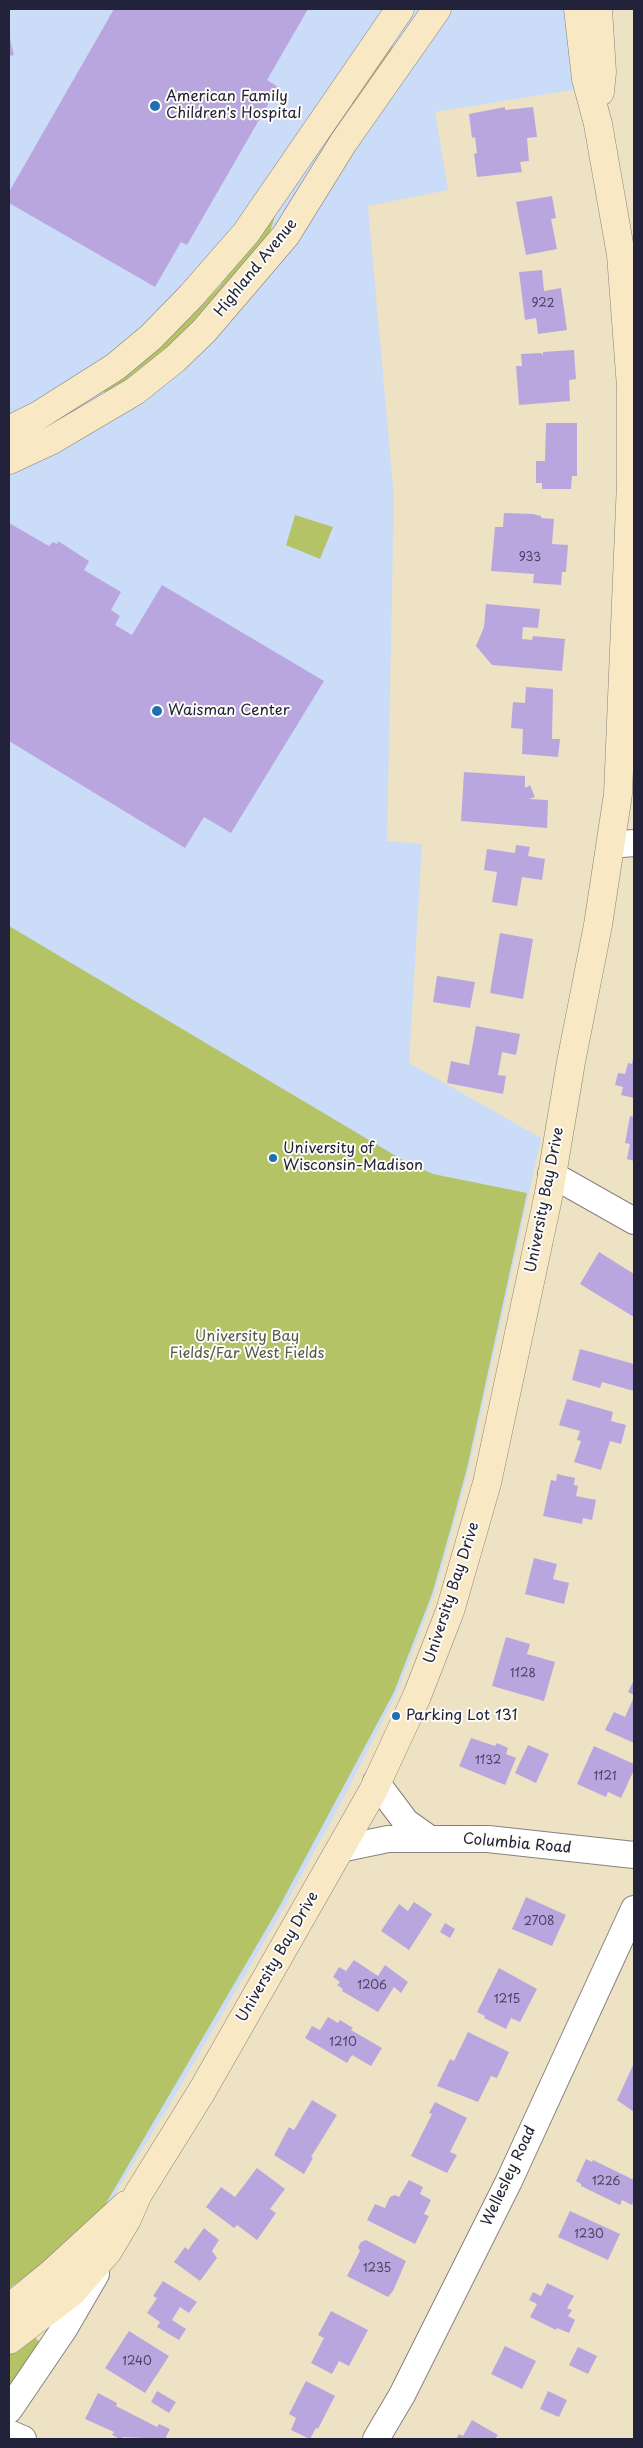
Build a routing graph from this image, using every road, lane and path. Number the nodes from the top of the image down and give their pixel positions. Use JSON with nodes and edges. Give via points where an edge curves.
{"nodes":[{"id":1,"x":400,"y":9,"type":"edge"},
{"id":2,"x":437,"y":9,"type":"edge"},
{"id":3,"x":578,"y":9,"type":"edge"},
{"id":4,"x":598,"y":9,"type":"edge"},
{"id":5,"x":598,"y":124,"type":"junction"},
{"id":6,"x":9,"y":430,"type":"edge"},
{"id":7,"x":9,"y":460,"type":"edge"},
{"id":8,"x":626,"y":796,"type":"edge"},
{"id":9,"x":622,"y":844,"type":"edge"},
{"id":10,"x":551,"y":1174,"type":"junction"},
{"id":11,"x":634,"y":1221,"type":"edge"},
{"id":12,"x":376,"y":1782,"type":"junction"},
{"id":13,"x":430,"y":1839,"type":"junction"},
{"id":14,"x":340,"y":1849,"type":"junction"},
{"id":15,"x":634,"y":1855,"type":"edge"},
{"id":16,"x":634,"y":1909,"type":"edge"},
{"id":17,"x":138,"y":2194,"type":"junction"},
{"id":18,"x":108,"y":2251,"type":"junction"},
{"id":19,"x":9,"y":2308,"type":"edge"},
{"id":20,"x":9,"y":2340,"type":"edge"},
{"id":21,"x":9,"y":2410,"type":"edge"},
{"id":22,"x":9,"y":2433,"type":"edge"},
{"id":23,"x":24,"y":2439,"type":"edge"},
{"id":24,"x":376,"y":2439,"type":"edge"}],
"edges":[{"from":1,"to":6,"type":"street","name":"Highland Avenue","via":[[246,233],[198,289],[151,337],[115,367],[46,411]]},
{"from":2,"to":7,"type":"street","name":"Highland Avenue","via":[[343,143],[286,235],[204,331],[175,359],[128,395],[52,440]]},
{"from":3,"to":5,"type":"street","name":"University Bay Drive","via":[[586,79]]},
{"from":4,"to":5,"type":"street","name":"University Bay Drive","via":[[602,72]]},
{"from":5,"to":8,"type":"street","name":"University Bay Drive","via":[[621,255],[631,387]]},
{"from":8,"to":9,"type":"street","name":"University Bay Drive"},
{"from":9,"to":10,"type":"street","name":"University Bay Drive"},
{"from":10,"to":11,"type":"street"},
{"from":10,"to":12,"type":"street","name":"University Bay Drive","via":[[484,1492],[450,1611],[432,1660]]},
{"from":12,"to":13,"type":"street","via":[[412,1828]]},
{"from":12,"to":14,"type":"street","name":"University Bay Drive"},
{"from":13,"to":14,"type":"street","name":"Columbia Road","via":[[388,1840]]},
{"from":13,"to":15,"type":"street","name":"Columbia Road","via":[[488,1839]]},
{"from":14,"to":17,"type":"street","name":"University Bay Drive","via":[[202,2091]]},
{"from":16,"to":24,"type":"street","name":"Wellesley Road","via":[[509,2181],[402,2395]]},
{"from":17,"to":18,"type":"street","name":"University Bay Drive"},
{"from":17,"to":19,"type":"street","name":"University Bay Drive"},
{"from":18,"to":20,"type":"street","name":"University Bay Drive","via":[[72,2292]]},
{"from":18,"to":21,"type":"street","name":"University Bay Drive","via":[[64,2329]]},
{"from":22,"to":23,"type":"street"}]}
